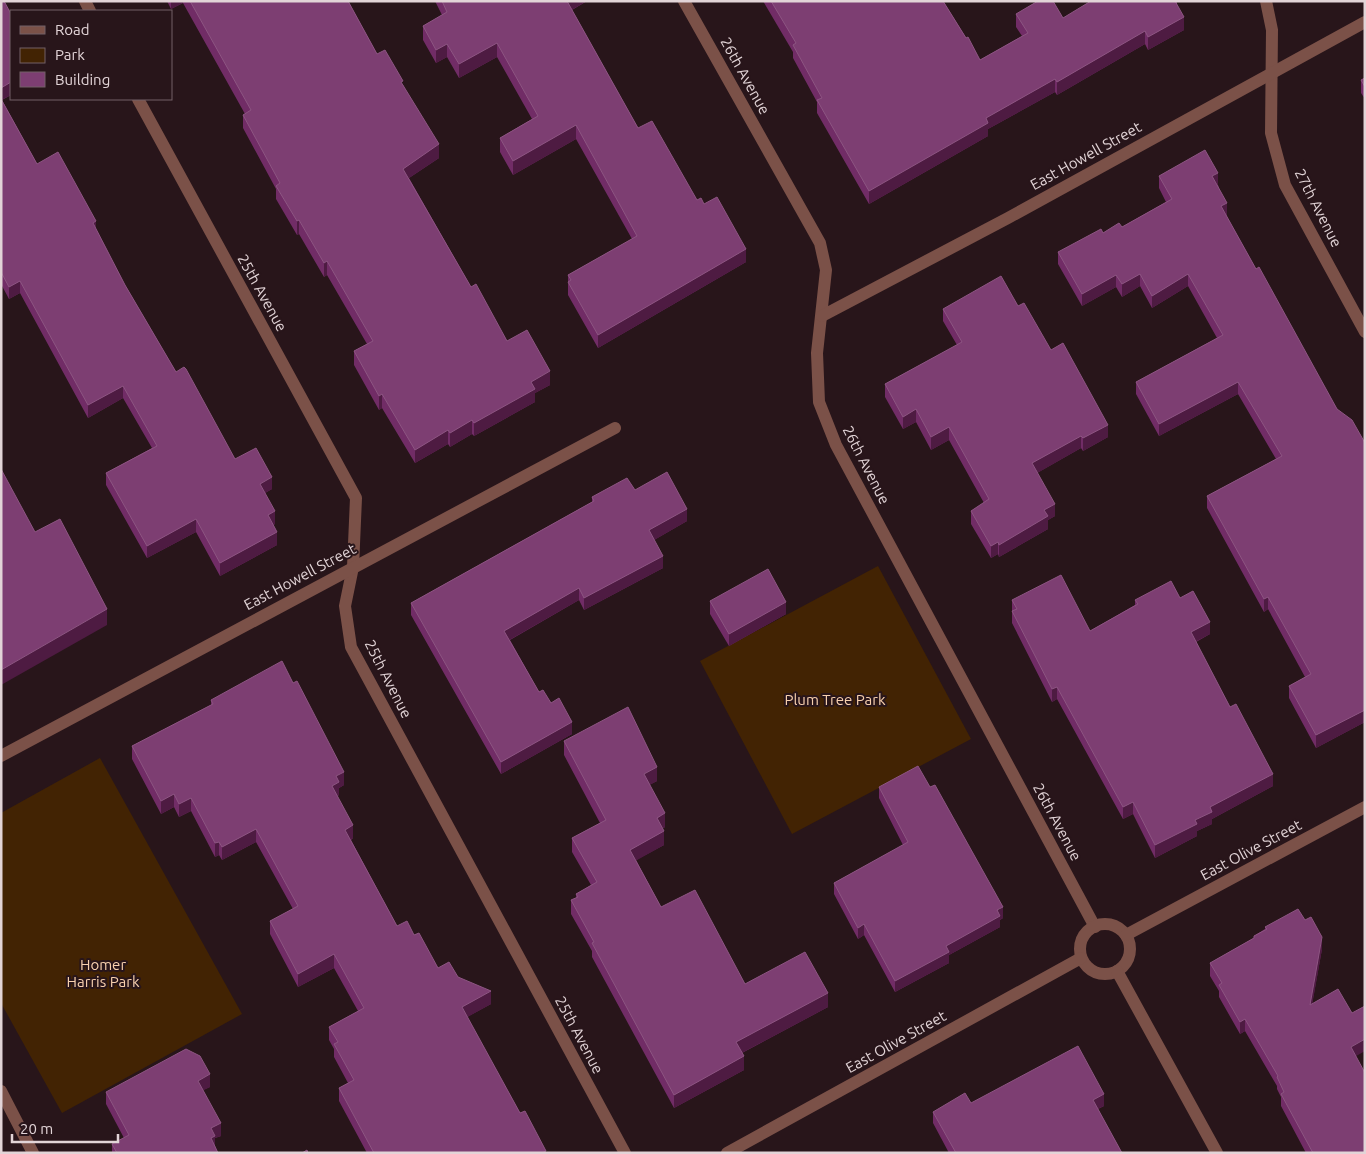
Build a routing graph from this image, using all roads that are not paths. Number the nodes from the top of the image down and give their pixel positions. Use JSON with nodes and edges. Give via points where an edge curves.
{"nodes":[{"id":1,"x":684,"y":1,"type":"edge"},
{"id":2,"x":1266,"y":1,"type":"edge"},
{"id":3,"x":1365,"y":22,"type":"edge"},
{"id":4,"x":1273,"y":72,"type":"junction"},
{"id":5,"x":139,"y":100,"type":"edge"},
{"id":6,"x":822,"y":316,"type":"junction"},
{"id":7,"x":1365,"y":332,"type":"edge"},
{"id":8,"x":615,"y":428,"type":"dead end"},
{"id":9,"x":353,"y":567,"type":"junction"},
{"id":10,"x":1,"y":756,"type":"edge"},
{"id":11,"x":1365,"y":807,"type":"edge"},
{"id":12,"x":1095,"y":927,"type":"junction"},
{"id":13,"x":1126,"y":935,"type":"junction"},
{"id":14,"x":1082,"y":958,"type":"junction"},
{"id":15,"x":1117,"y":971,"type":"junction"},
{"id":16,"x":1,"y":1091,"type":"edge"},
{"id":17,"x":33,"y":1153,"type":"edge"},
{"id":18,"x":625,"y":1153,"type":"edge"},
{"id":19,"x":727,"y":1153,"type":"edge"},
{"id":20,"x":1217,"y":1153,"type":"edge"}],
"edges":[{"from":1,"to":6,"type":"street","name":"26th Avenue","via":[[820,243],[826,270]]},
{"from":2,"to":4,"type":"street","name":"27th Avenue","via":[[1272,30]]},
{"from":3,"to":4,"type":"street","name":"East Howell Street"},
{"from":4,"to":6,"type":"street","name":"East Howell Street"},
{"from":4,"to":7,"type":"street","name":"27th Avenue","via":[[1271,134],[1285,185]]},
{"from":5,"to":9,"type":"street","name":"25th Avenue","via":[[356,498]]},
{"from":6,"to":12,"type":"street","name":"26th Avenue","via":[[817,354],[819,402],[836,445]]},
{"from":8,"to":9,"type":"street","name":"East Howell Street"},
{"from":9,"to":10,"type":"street","name":"East Howell Street"},
{"from":9,"to":18,"type":"street","name":"25th Avenue","via":[[345,606],[351,647]]},
{"from":11,"to":13,"type":"street","name":"East Olive Street"},
{"from":12,"to":13,"type":"street","via":[[1109,924]]},
{"from":12,"to":14,"type":"street","via":[[1081,940]]},
{"from":13,"to":15,"type":"street","via":[[1130,956]]},
{"from":14,"to":15,"type":"street","via":[[1089,970],[1097,973]]},
{"from":14,"to":19,"type":"street","name":"East Olive Street"},
{"from":15,"to":20,"type":"street"},
{"from":16,"to":17,"type":"street"}]}
